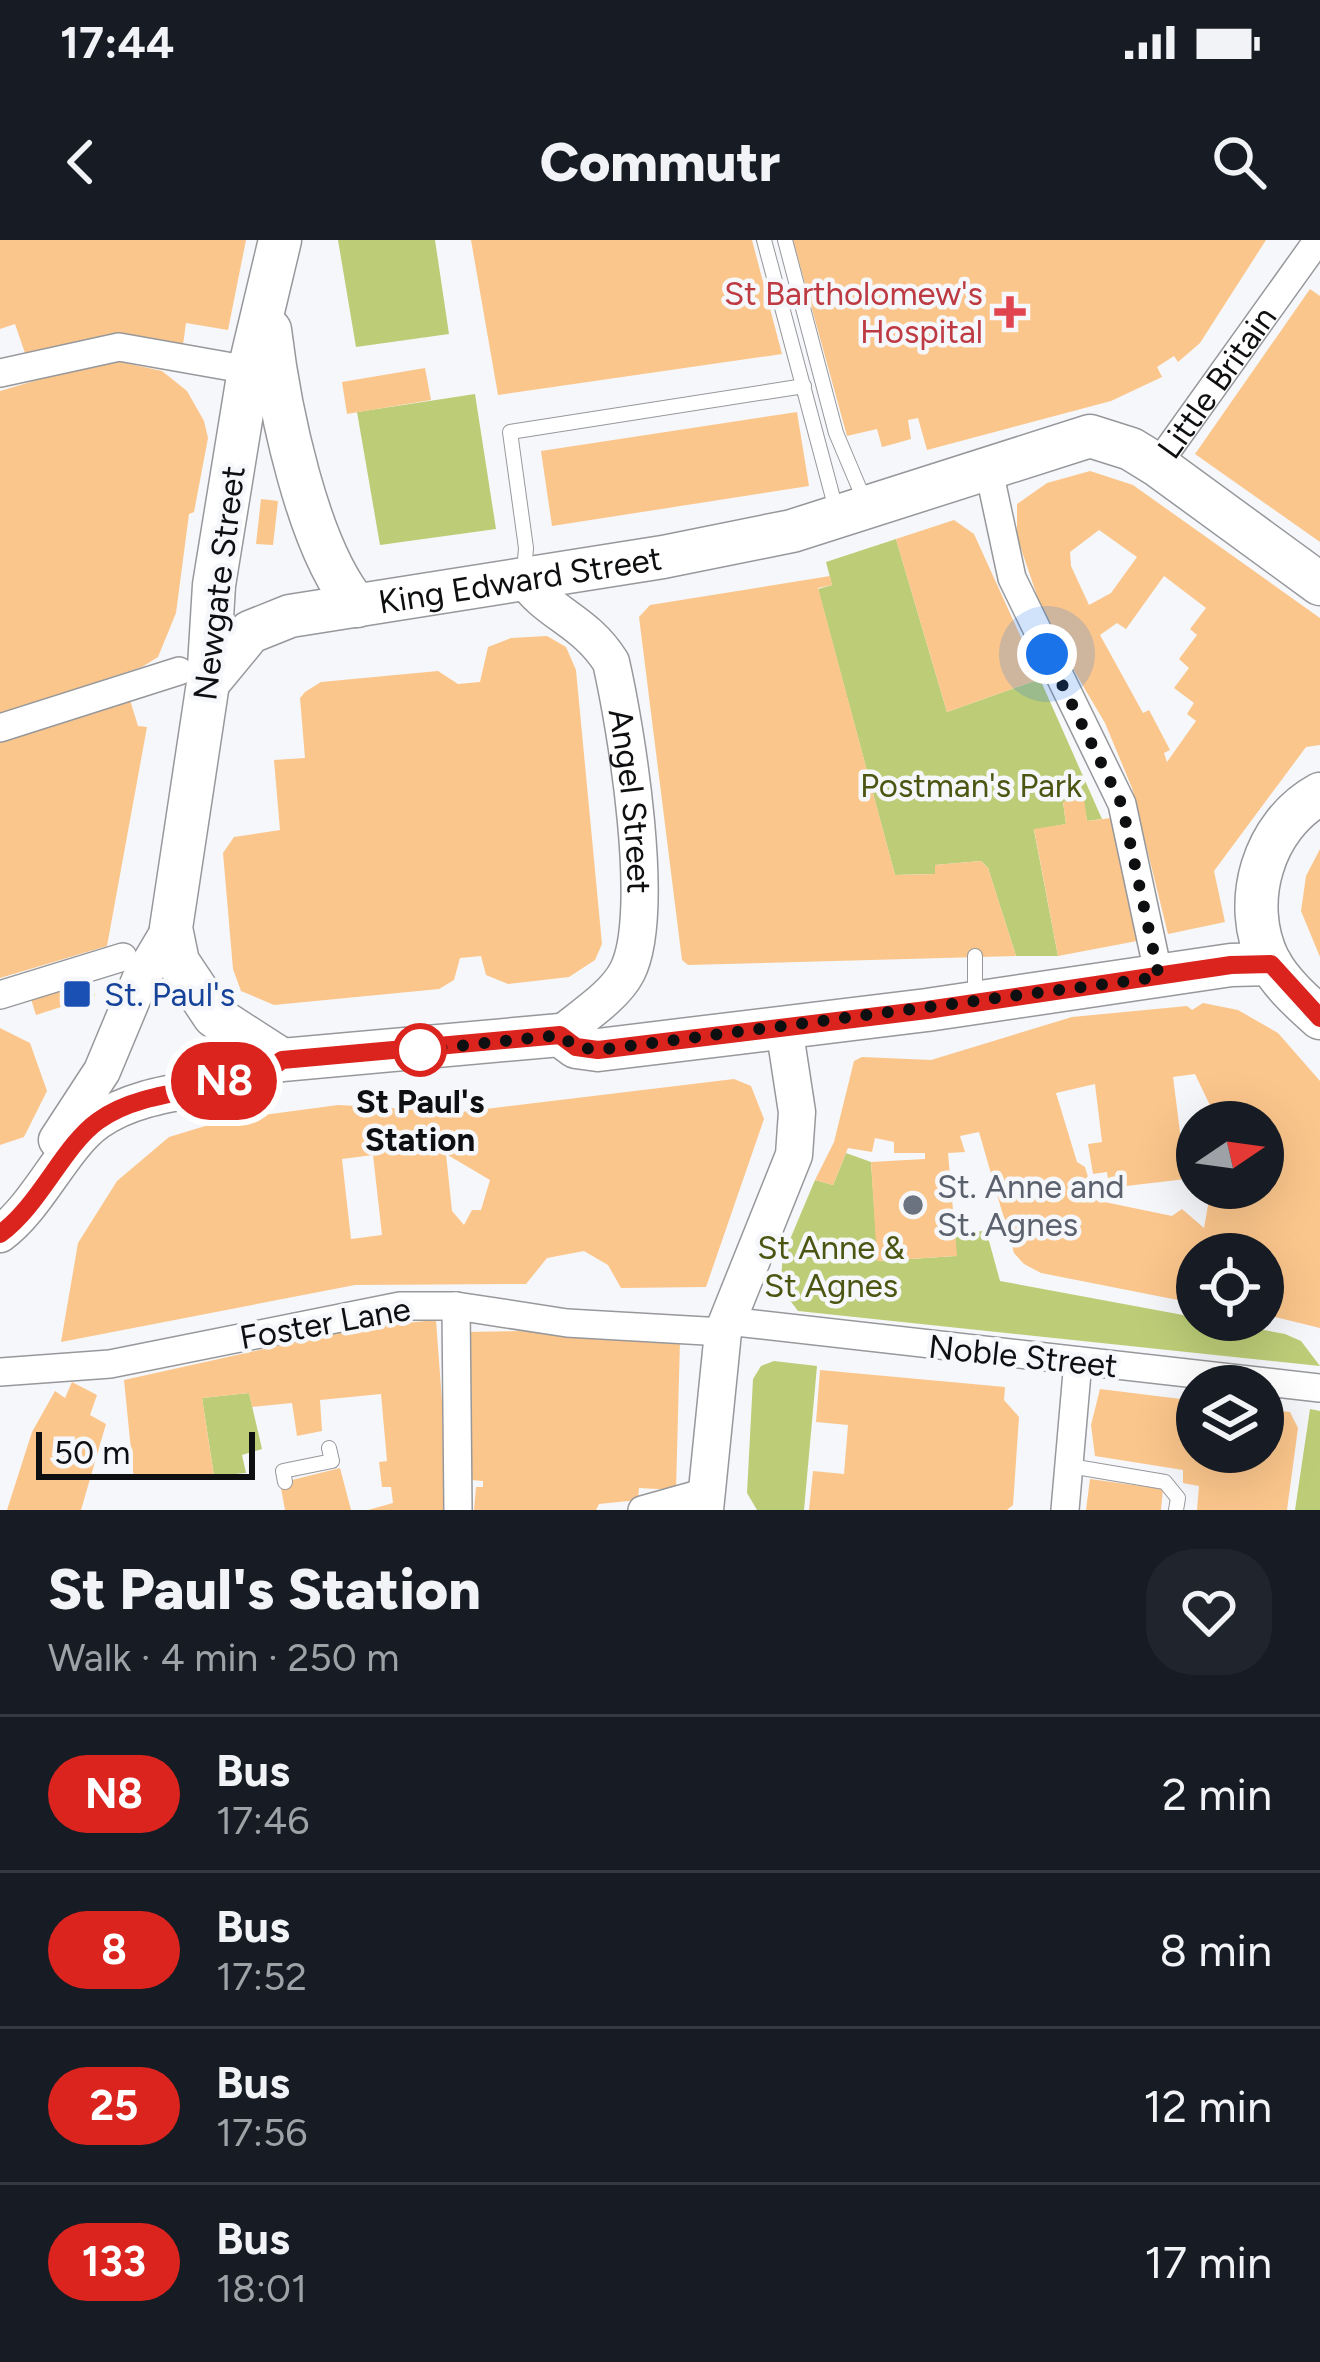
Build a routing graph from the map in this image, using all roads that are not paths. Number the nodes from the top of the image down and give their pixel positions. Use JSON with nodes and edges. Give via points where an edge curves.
{"nodes":[{"id":1,"x":280,"y":240,"type":"edge"},
{"id":2,"x":764,"y":240,"type":"edge"},
{"id":3,"x":785,"y":240,"type":"edge"},
{"id":4,"x":1309,"y":243,"type":"edge"},
{"id":5,"x":267,"y":307,"type":"junction"},
{"id":6,"x":249,"y":370,"type":"junction"},
{"id":7,"x":0,"y":373,"type":"edge"},
{"id":8,"x":804,"y":386,"type":"junction"},
{"id":9,"x":1157,"y":465,"type":"junction"},
{"id":10,"x":988,"y":466,"type":"junction"},
{"id":11,"x":853,"y":512,"type":"junction"},
{"id":12,"x":523,"y":577,"type":"junction"},
{"id":13,"x":1320,"y":584,"type":"edge"},
{"id":14,"x":357,"y":606,"type":"junction"},
{"id":15,"x":194,"y":677,"type":"junction"},
{"id":16,"x":0,"y":728,"type":"edge"},
{"id":17,"x":1320,"y":794,"type":"edge"},
{"id":18,"x":171,"y":928,"type":"junction"},
{"id":19,"x":975,"y":956,"type":"dead end"},
{"id":20,"x":123,"y":957,"type":"dead end"},
{"id":21,"x":1271,"y":964,"type":"junction"},
{"id":22,"x":1159,"y":977,"type":"junction"},
{"id":23,"x":0,"y":994,"type":"edge"},
{"id":24,"x":975,"y":1001,"type":"junction"},
{"id":25,"x":1320,"y":1018,"type":"edge"},
{"id":26,"x":784,"y":1027,"type":"junction"},
{"id":27,"x":560,"y":1035,"type":"junction"},
{"id":28,"x":282,"y":1060,"type":"junction"},
{"id":29,"x":0,"y":1210,"type":"edge"},
{"id":30,"x":0,"y":1234,"type":"edge"},
{"id":31,"x":456,"y":1306,"type":"junction"},
{"id":32,"x":725,"y":1326,"type":"junction"},
{"id":33,"x":1078,"y":1361,"type":"junction"},
{"id":34,"x":0,"y":1372,"type":"edge"},
{"id":35,"x":1318,"y":1389,"type":"edge"},
{"id":36,"x":329,"y":1448,"type":"dead end"},
{"id":37,"x":1070,"y":1466,"type":"junction"},
{"id":38,"x":285,"y":1482,"type":"dead end"},
{"id":39,"x":706,"y":1501,"type":"edge"},
{"id":40,"x":458,"y":1510,"type":"edge"},
{"id":41,"x":641,"y":1510,"type":"edge"},
{"id":42,"x":1065,"y":1510,"type":"edge"},
{"id":43,"x":1177,"y":1510,"type":"edge"}],
"edges":[{"from":1,"to":5,"type":"main road","name":"Newgate Street"},
{"from":2,"to":8,"type":"lane"},
{"from":3,"to":11,"type":"lane"},
{"from":4,"to":9,"type":"street","name":"Little Britain"},
{"from":5,"to":6,"type":"main road","name":"Newgate Street"},
{"from":5,"to":14,"type":"main road","name":"King Edward Street","via":[[279,404],[326,553]]},
{"from":6,"to":7,"type":"street","via":[[119,347]]},
{"from":6,"to":15,"type":"main road","name":"Newgate Street"},
{"from":8,"to":11,"type":"lane"},
{"from":8,"to":12,"type":"lane","via":[[510,432]]},
{"from":9,"to":10,"type":"main road","name":"Little Britain","via":[[1090,436]]},
{"from":9,"to":13,"type":"main road","via":[[1238,533]]},
{"from":10,"to":11,"type":"main road","name":"King Edward Street"},
{"from":10,"to":22,"type":"street","via":[[1012,578],[1122,805]]},
{"from":11,"to":12,"type":"main road","name":"King Edward Street","via":[[663,557]]},
{"from":12,"to":14,"type":"main road","name":"King Edward Street"},
{"from":12,"to":27,"type":"street","name":"Angel Street","via":[[536,596],[596,639],[610,662],[641,890],[637,947],[626,974]]},
{"from":14,"to":15,"type":"main road","via":[[290,616],[250,632]]},
{"from":15,"to":16,"type":"street"},
{"from":15,"to":18,"type":"main road","name":"Newgate Street"},
{"from":17,"to":21,"type":"main road","via":[[1266,853],[1258,931]]},
{"from":18,"to":28,"type":"main road","via":[[178,962],[206,1007]]},
{"from":18,"to":29,"type":"street","via":[[102,1071]]},
{"from":19,"to":24,"type":"lane"},
{"from":20,"to":23,"type":"street"},
{"from":21,"to":22,"type":"main road"},
{"from":21,"to":25,"type":"main road"},
{"from":22,"to":24,"type":"main road"},
{"from":24,"to":26,"type":"main road"},
{"from":26,"to":27,"type":"main road","via":[[598,1050]]},
{"from":26,"to":32,"type":"street","via":[[797,1112],[794,1155]]},
{"from":27,"to":28,"type":"main road"},
{"from":28,"to":30,"type":"street","via":[[264,1076],[160,1094],[95,1122]]},
{"from":31,"to":32,"type":"street","name":"Foster Lane","via":[[567,1323]]},
{"from":31,"to":34,"type":"street","name":"Foster Lane","via":[[368,1309],[110,1364]]},
{"from":31,"to":40,"type":"street"},
{"from":32,"to":33,"type":"street","name":"Noble Street"},
{"from":32,"to":39,"type":"street"},
{"from":33,"to":35,"type":"street","name":"Noble Street"},
{"from":33,"to":37,"type":"street"},
{"from":36,"to":38,"type":"lane","via":[[332,1461],[283,1471]]},
{"from":37,"to":42,"type":"street"},
{"from":37,"to":43,"type":"lane","via":[[1165,1482]]},
{"from":39,"to":41,"type":"street"}]}
